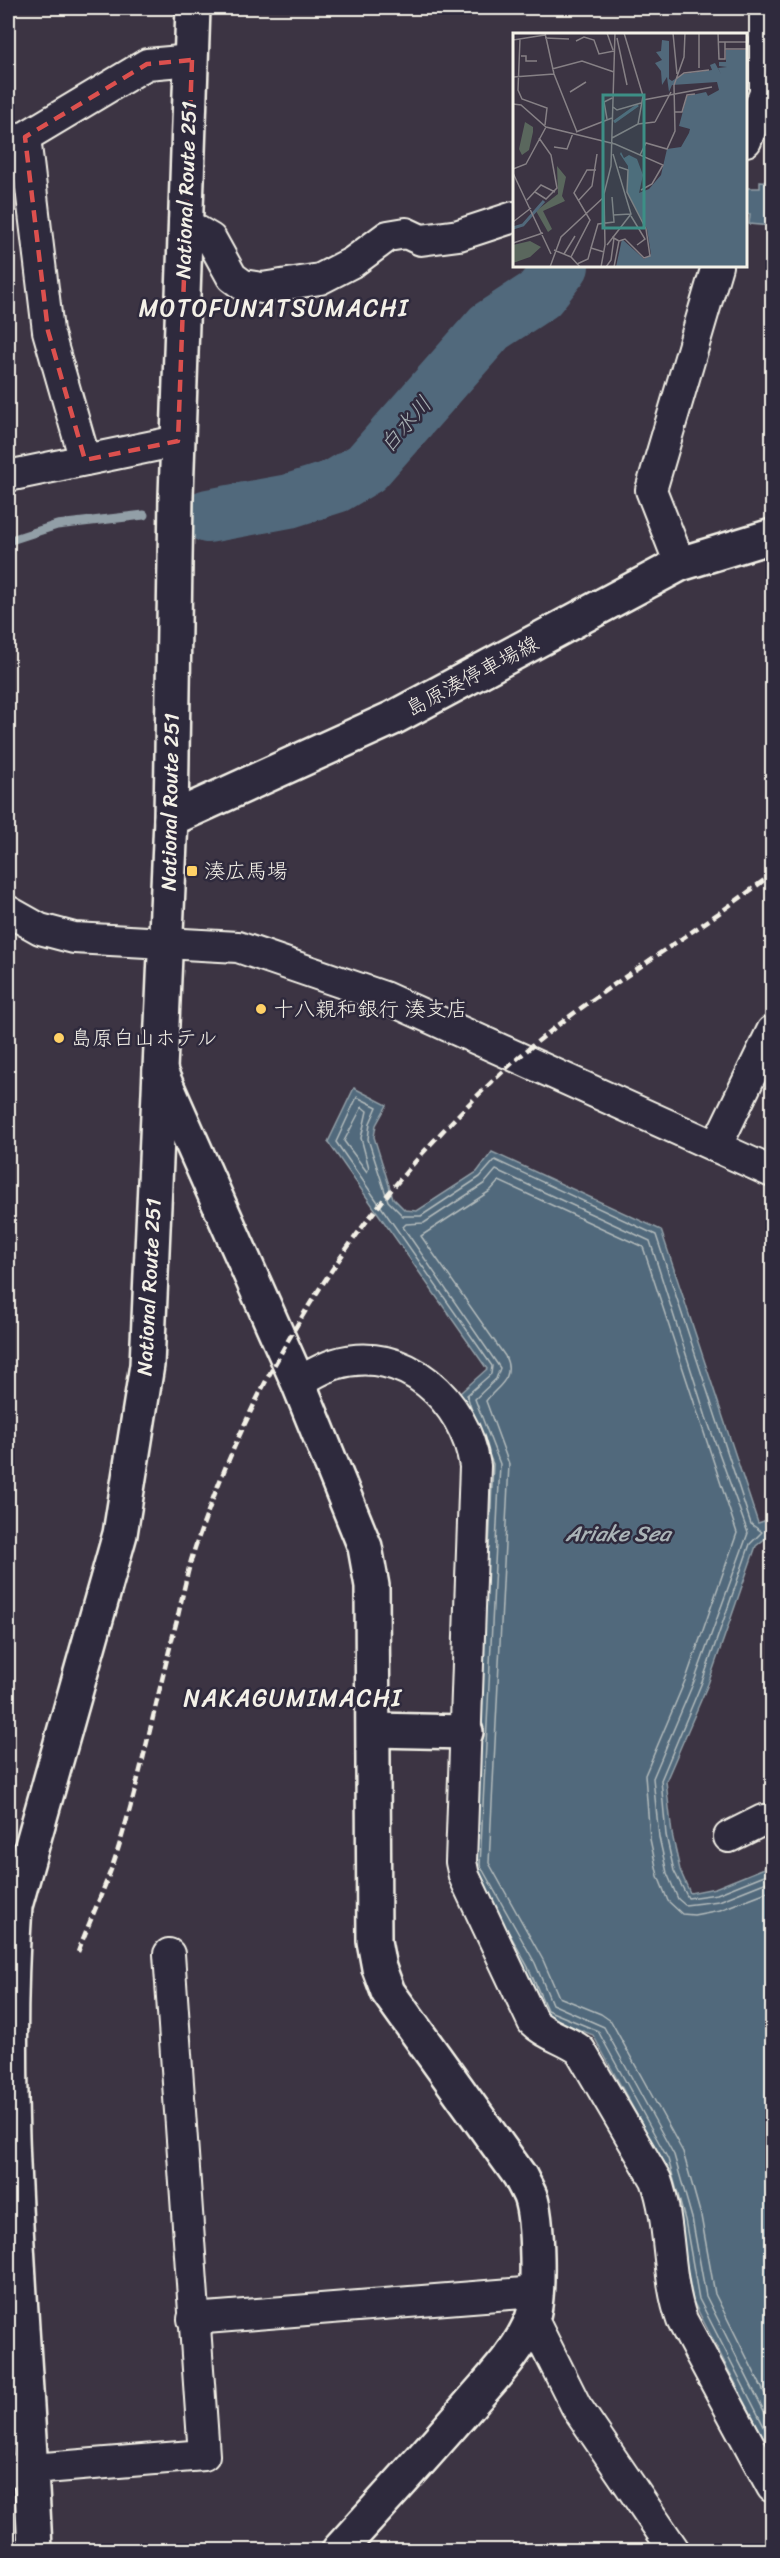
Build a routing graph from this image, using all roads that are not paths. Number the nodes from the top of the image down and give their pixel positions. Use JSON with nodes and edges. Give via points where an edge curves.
{"nodes":[{"id":1,"x":193,"y":8,"type":"edge"},
{"id":2,"x":765,"y":8,"type":"edge"},
{"id":3,"x":192,"y":60,"type":"junction"},
{"id":4,"x":769,"y":93,"type":"edge"},
{"id":5,"x":747,"y":139,"type":"edge"},
{"id":6,"x":513,"y":217,"type":"edge"},
{"id":7,"x":184,"y":223,"type":"junction"},
{"id":8,"x":717,"y":267,"type":"edge"},
{"id":9,"x":178,"y":441,"type":"junction"},
{"id":10,"x":85,"y":460,"type":"junction"},
{"id":11,"x":8,"y":476,"type":"edge"},
{"id":12,"x":772,"y":536,"type":"edge"},
{"id":13,"x":680,"y":564,"type":"junction"},
{"id":14,"x":171,"y":819,"type":"junction"},
{"id":15,"x":8,"y":911,"type":"edge"},
{"id":16,"x":166,"y":943,"type":"junction"},
{"id":17,"x":772,"y":1031,"type":"edge"},
{"id":18,"x":160,"y":1071,"type":"junction"},
{"id":19,"x":716,"y":1147,"type":"junction"},
{"id":20,"x":772,"y":1172,"type":"edge"},
{"id":21,"x":298,"y":1382,"type":"junction"},
{"id":22,"x":374,"y":1730,"type":"junction"},
{"id":23,"x":466,"y":1732,"type":"junction"},
{"id":24,"x":772,"y":1820,"type":"edge"},
{"id":25,"x":729,"y":1838,"type":"dead end"},
{"id":26,"x":15,"y":1874,"type":"edge"},
{"id":27,"x":169,"y":1954,"type":"dead end"},
{"id":28,"x":9,"y":1963,"type":"edge"},
{"id":29,"x":534,"y":2305,"type":"junction"},
{"id":30,"x":193,"y":2319,"type":"junction"},
{"id":31,"x":19,"y":2470,"type":"edge"},
{"id":32,"x":772,"y":2487,"type":"edge"},
{"id":33,"x":35,"y":2550,"type":"edge"},
{"id":34,"x":339,"y":2550,"type":"edge"},
{"id":35,"x":674,"y":2550,"type":"edge"}],
"edges":[{"from":1,"to":3,"type":"main road","name":"National Route 251"},
{"from":2,"to":4,"type":"street"},
{"from":3,"to":7,"type":"main road","name":"National Route 251"},
{"from":3,"to":10,"type":"street","via":[[147,64],[25,137],[48,331]]},
{"from":4,"to":5,"type":"street"},
{"from":6,"to":7,"type":"street","via":[[459,235],[421,240],[406,232],[388,236],[353,262],[320,279],[262,288],[243,285],[232,277],[211,239]]},
{"from":7,"to":9,"type":"main road","name":"National Route 251"},
{"from":8,"to":13,"type":"street","via":[[651,490]]},
{"from":9,"to":10,"type":"street"},
{"from":9,"to":14,"type":"main road","name":"National Route 251"},
{"from":10,"to":11,"type":"street"},
{"from":12,"to":13,"type":"main road","name":"島原湊停車場線"},
{"from":13,"to":14,"type":"main road","name":"島原湊停車場線","via":[[393,718]]},
{"from":14,"to":16,"type":"main road","name":"National Route 251"},
{"from":15,"to":16,"type":"street","via":[[40,929],[74,938]]},
{"from":16,"to":18,"type":"main road","name":"National Route 251"},
{"from":16,"to":19,"type":"street","via":[[238,947],[384,997]]},
{"from":17,"to":19,"type":"street"},
{"from":18,"to":21,"type":"main road"},
{"from":18,"to":26,"type":"main road","name":"National Route 251","via":[[147,1365],[120,1534]]},
{"from":19,"to":20,"type":"street"},
{"from":21,"to":22,"type":"main road","via":[[365,1547],[372,1586]]},
{"from":21,"to":23,"type":"street","via":[[348,1361],[397,1366],[423,1377],[442,1395],[472,1445],[475,1466]]},
{"from":22,"to":23,"type":"main road"},
{"from":22,"to":29,"type":"main road","via":[[374,1941],[379,1968],[388,1992],[520,2176],[530,2197],[535,2224]]},
{"from":23,"to":32,"type":"street","via":[[464,1876],[533,2022],[541,2031],[567,2040],[580,2050],[656,2180],[663,2201],[676,2302],[682,2320]]},
{"from":24,"to":25,"type":"street","via":[[763,1820]]},
{"from":26,"to":28,"type":"main road","name":"National Route 251"},
{"from":27,"to":30,"type":"street"},
{"from":28,"to":31,"type":"main road","name":"National Route 251","via":[[8,2065]]},
{"from":29,"to":30,"type":"street"},
{"from":29,"to":34,"type":"main road","via":[[508,2360]]},
{"from":29,"to":35,"type":"street","via":[[576,2406]]},
{"from":30,"to":31,"type":"street","via":[[204,2455]]},
{"from":31,"to":33,"type":"main road","name":"National Route 251"}]}
